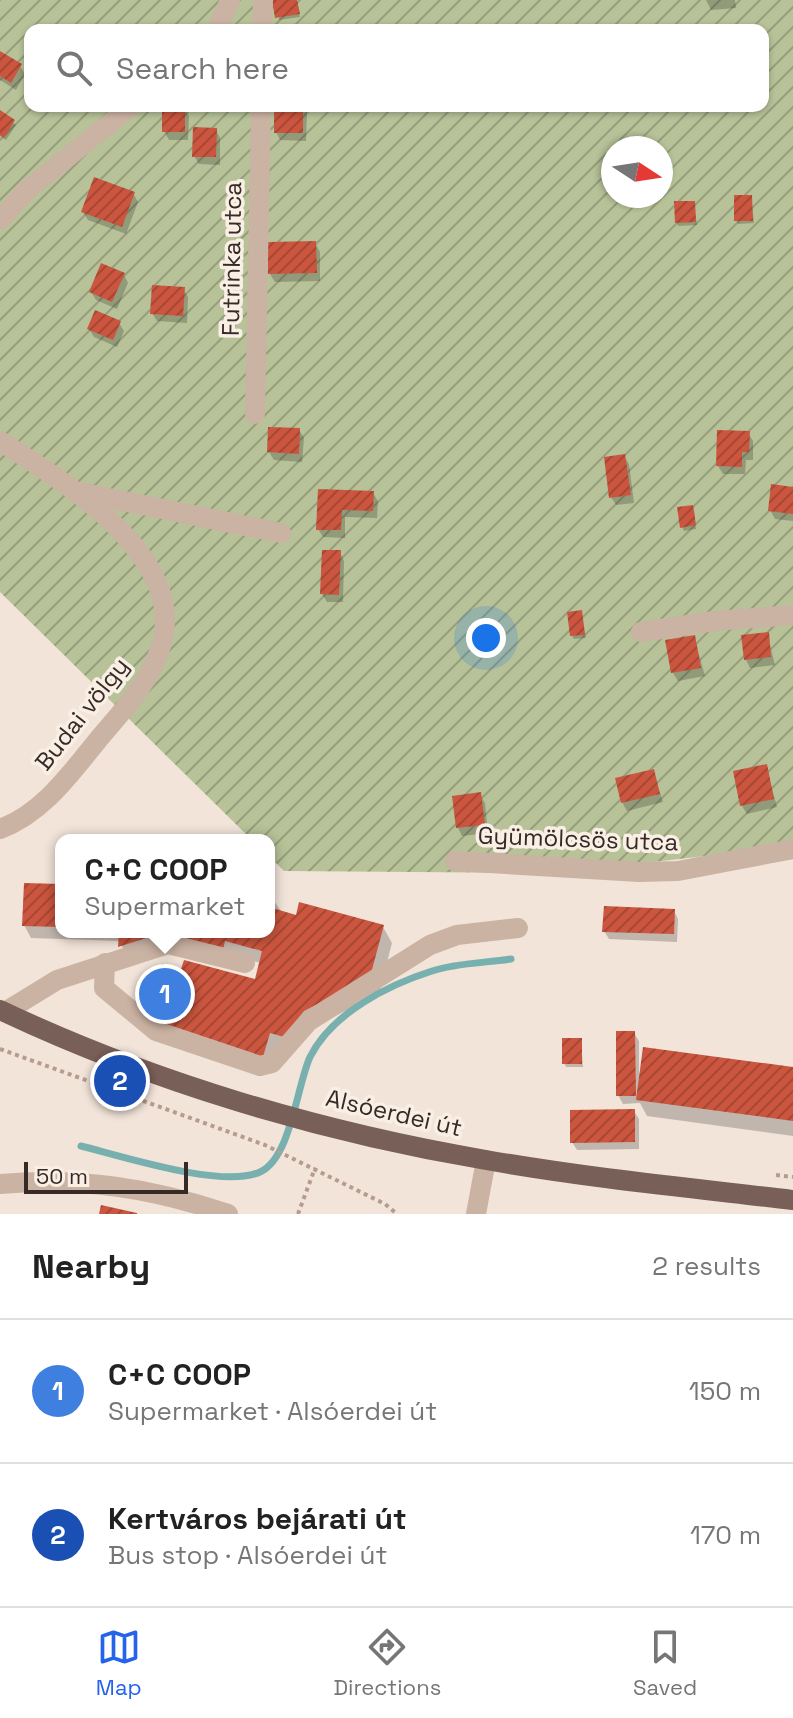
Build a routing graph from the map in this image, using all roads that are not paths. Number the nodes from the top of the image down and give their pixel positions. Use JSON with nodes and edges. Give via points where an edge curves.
{"nodes":[{"id":1,"x":230,"y":0,"type":"edge"},
{"id":2,"x":263,"y":0,"type":"edge"},
{"id":3,"x":220,"y":24,"type":"edge"},
{"id":4,"x":262,"y":24,"type":"edge"},
{"id":5,"x":124,"y":112,"type":"edge"},
{"id":6,"x":261,"y":112,"type":"edge"},
{"id":7,"x":0,"y":220,"type":"edge"},
{"id":8,"x":255,"y":414,"type":"dead end"},
{"id":9,"x":0,"y":441,"type":"edge"},
{"id":10,"x":79,"y":492,"type":"junction"},
{"id":11,"x":281,"y":533,"type":"dead end"},
{"id":12,"x":793,"y":615,"type":"edge"},
{"id":13,"x":641,"y":632,"type":"dead end"},
{"id":14,"x":0,"y":829,"type":"edge"},
{"id":15,"x":793,"y":849,"type":"edge"},
{"id":16,"x":455,"y":861,"type":"dead end"},
{"id":17,"x":518,"y":928,"type":"dead end"},
{"id":18,"x":105,"y":963,"type":"junction"},
{"id":19,"x":245,"y":963,"type":"dead end"},
{"id":20,"x":2,"y":1011,"type":"edge"},
{"id":21,"x":486,"y":1160,"type":"junction"},
{"id":22,"x":0,"y":1184,"type":"edge"},
{"id":23,"x":793,"y":1200,"type":"edge"},
{"id":24,"x":228,"y":1214,"type":"edge"},
{"id":25,"x":476,"y":1214,"type":"edge"}],
"edges":[{"from":1,"to":3,"type":"street"},
{"from":2,"to":4,"type":"street"},
{"from":5,"to":7,"type":"street","via":[[27,190]]},
{"from":6,"to":8,"type":"street","name":"Futrinka utca"},
{"from":9,"to":10,"type":"street","name":"Budai völgy"},
{"from":10,"to":11,"type":"street","name":"Budai völgy"},
{"from":10,"to":14,"type":"street","name":"Budai völgy","via":[[155,578],[164,610],[162,643],[138,692],[60,785],[34,810]]},
{"from":12,"to":13,"type":"street"},
{"from":15,"to":16,"type":"street","name":"Gyümölcsös utca","via":[[678,871]]},
{"from":17,"to":18,"type":"street","via":[[457,935],[430,945],[309,1021],[272,1063],[260,1066],[156,1031],[104,988]]},
{"from":18,"to":19,"type":"street","via":[[168,944]]},
{"from":18,"to":20,"type":"street","via":[[57,980]]},
{"from":20,"to":21,"type":"main road","name":"Alsóerdei út","via":[[168,1077],[274,1110]]},
{"from":21,"to":23,"type":"main road","name":"Alsóerdei út"},
{"from":21,"to":25,"type":"street"},
{"from":22,"to":24,"type":"street","via":[[77,1180],[120,1185]]}]}
